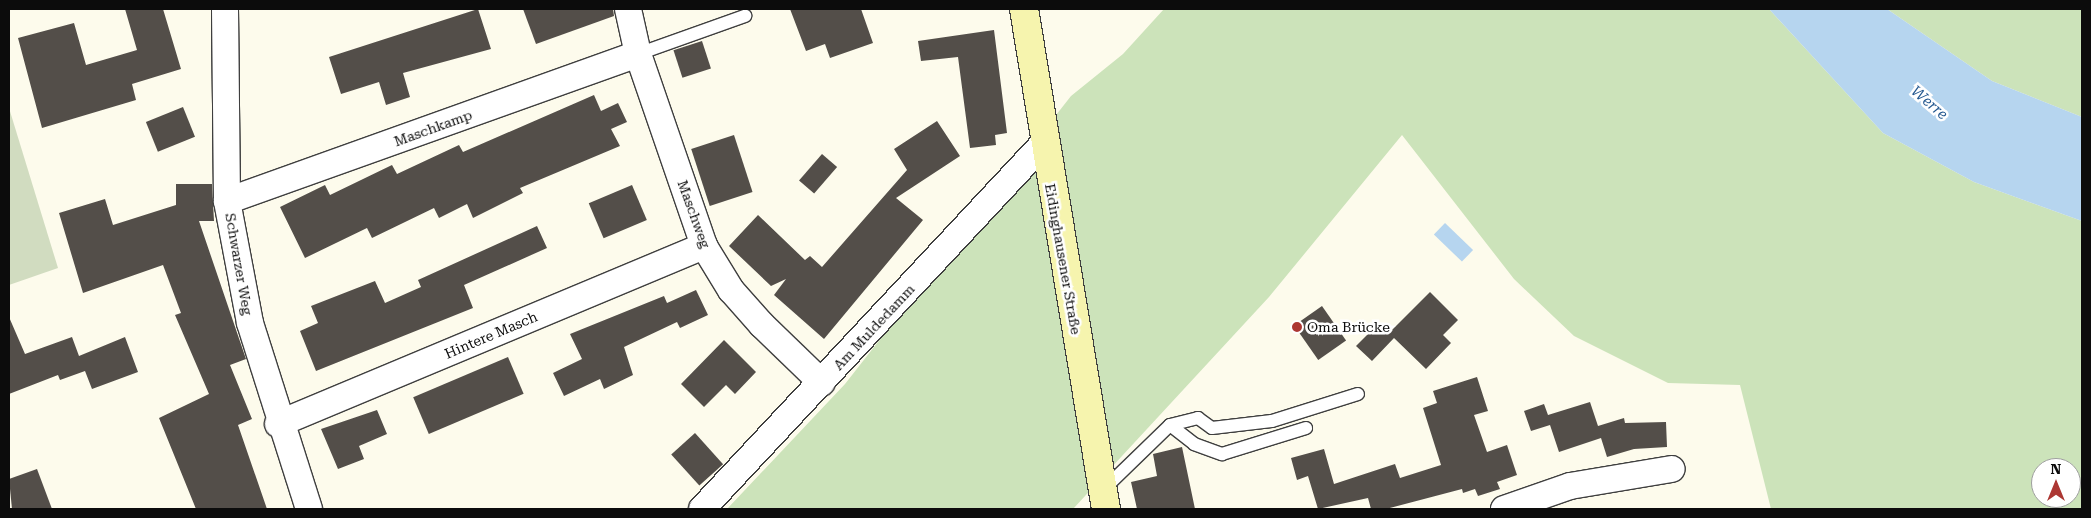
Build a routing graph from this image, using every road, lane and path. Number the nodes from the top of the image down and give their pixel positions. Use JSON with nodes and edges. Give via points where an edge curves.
{"nodes":[{"id":1,"x":225,"y":9,"type":"edge"},
{"id":2,"x":628,"y":9,"type":"edge"},
{"id":3,"x":1024,"y":9,"type":"edge"},
{"id":4,"x":746,"y":16,"type":"dead end"},
{"id":5,"x":638,"y":54,"type":"junction"},
{"id":6,"x":1044,"y":144,"type":"junction"},
{"id":7,"x":227,"y":201,"type":"junction"},
{"id":8,"x":704,"y":246,"type":"junction"},
{"id":9,"x":822,"y":384,"type":"junction"},
{"id":10,"x":1358,"y":394,"type":"dead end"},
{"id":11,"x":278,"y":424,"type":"junction"},
{"id":12,"x":1170,"y":425,"type":"junction"},
{"id":13,"x":1306,"y":428,"type":"dead end"},
{"id":14,"x":1672,"y":470,"type":"dead end"},
{"id":15,"x":1104,"y":500,"type":"edge"},
{"id":16,"x":309,"y":509,"type":"edge"},
{"id":17,"x":702,"y":509,"type":"edge"},
{"id":18,"x":1504,"y":509,"type":"edge"}],
"edges":[{"from":1,"to":7,"type":"street","name":"Schwarzer Weg"},
{"from":2,"to":5,"type":"street","name":"Maschweg"},
{"from":3,"to":6,"type":"main road","name":"Eidinghausener Straße"},
{"from":4,"to":5,"type":"lane"},
{"from":5,"to":7,"type":"street","name":"Maschkamp"},
{"from":5,"to":8,"type":"street","name":"Maschweg"},
{"from":6,"to":9,"type":"street","name":"Am Muldedamm"},
{"from":6,"to":15,"type":"main road","name":"Eidinghausener Straße"},
{"from":7,"to":11,"type":"street","name":"Schwarzer Weg","via":[[250,323]]},
{"from":8,"to":9,"type":"street","name":"Maschweg","via":[[750,312]]},
{"from":8,"to":11,"type":"street","name":"Hintere Masch"},
{"from":9,"to":17,"type":"street","name":"Am Muldedamm"},
{"from":10,"to":12,"type":"lane","via":[[1272,421],[1212,428],[1198,418]]},
{"from":11,"to":16,"type":"street","name":"Schwarzer Weg"},
{"from":12,"to":13,"type":"lane","via":[[1194,444],[1222,454]]},
{"from":12,"to":15,"type":"lane"},
{"from":14,"to":18,"type":"street","via":[[1570,486]]}]}
